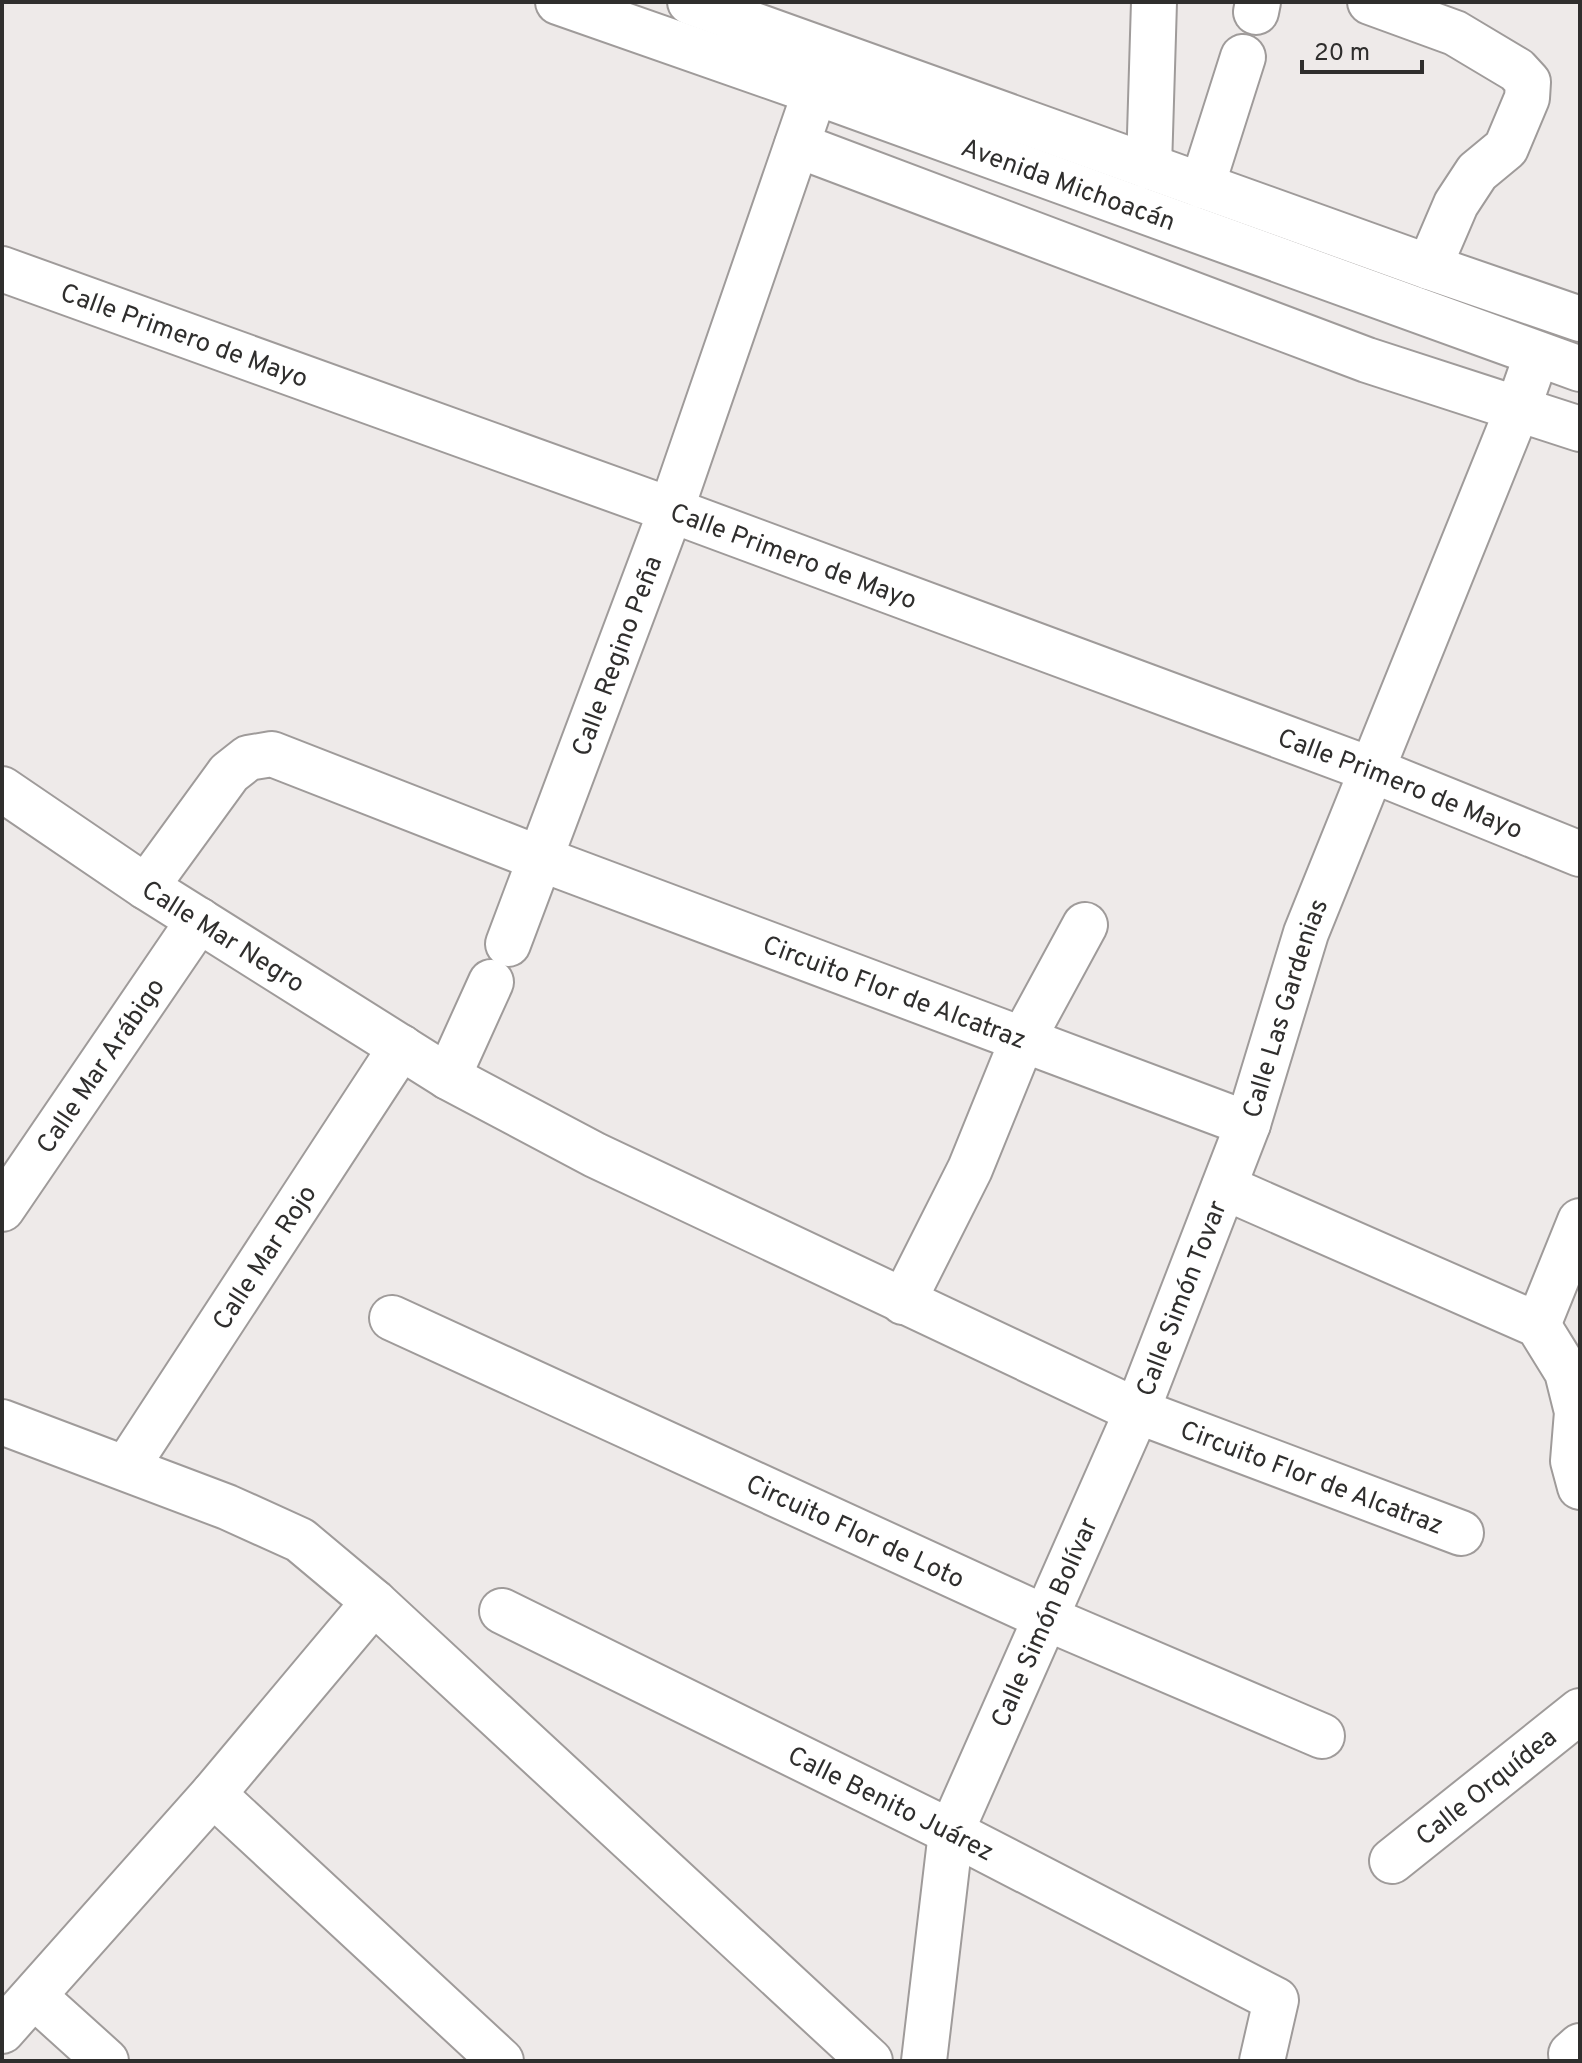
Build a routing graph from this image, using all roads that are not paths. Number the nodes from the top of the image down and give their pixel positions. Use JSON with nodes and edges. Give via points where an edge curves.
{"nodes":[{"id":1,"x":558,"y":2,"type":"edge"},
{"id":2,"x":690,"y":2,"type":"edge"},
{"id":3,"x":1154,"y":2,"type":"edge"},
{"id":4,"x":1370,"y":2,"type":"edge"},
{"id":5,"x":1460,"y":18,"type":"edge"},
{"id":6,"x":1243,"y":57,"type":"dead end"},
{"id":7,"x":815,"y":92,"type":"junction"},
{"id":8,"x":797,"y":145,"type":"junction"},
{"id":9,"x":1149,"y":167,"type":"junction"},
{"id":10,"x":1202,"y":186,"type":"junction"},
{"id":11,"x":1429,"y":267,"type":"junction"},
{"id":12,"x":2,"y":269,"type":"edge"},
{"id":13,"x":1580,"y":319,"type":"edge"},
{"id":14,"x":1537,"y":354,"type":"junction"},
{"id":15,"x":1580,"y":369,"type":"edge"},
{"id":16,"x":1518,"y":408,"type":"junction"},
{"id":17,"x":1580,"y":429,"type":"edge"},
{"id":18,"x":671,"y":510,"type":"junction"},
{"id":19,"x":1372,"y":770,"type":"junction"},
{"id":20,"x":3,"y":792,"type":"edge"},
{"id":21,"x":1580,"y":854,"type":"edge"},
{"id":22,"x":541,"y":859,"type":"junction"},
{"id":23,"x":146,"y":887,"type":"junction"},
{"id":24,"x":199,"y":920,"type":"junction"},
{"id":25,"x":1085,"y":925,"type":"dead end"},
{"id":26,"x":1022,"y":1041,"type":"junction"},
{"id":27,"x":401,"y":1047,"type":"junction"},
{"id":28,"x":448,"y":1077,"type":"junction"},
{"id":29,"x":1248,"y":1124,"type":"junction"},
{"id":30,"x":1224,"y":1187,"type":"junction"},
{"id":31,"x":2,"y":1209,"type":"edge"},
{"id":32,"x":1580,"y":1221,"type":"edge"},
{"id":33,"x":903,"y":1302,"type":"junction"},
{"id":34,"x":392,"y":1318,"type":"dead end"},
{"id":35,"x":1538,"y":1325,"type":"junction"},
{"id":36,"x":1137,"y":1411,"type":"junction"},
{"id":37,"x":2,"y":1422,"type":"edge"},
{"id":38,"x":126,"y":1468,"type":"junction"},
{"id":39,"x":1580,"y":1487,"type":"edge"},
{"id":40,"x":1461,"y":1533,"type":"dead end"},
{"id":41,"x":374,"y":1602,"type":"junction"},
{"id":42,"x":502,"y":1611,"type":"dead end"},
{"id":43,"x":1046,"y":1618,"type":"junction"},
{"id":44,"x":1580,"y":1711,"type":"edge"},
{"id":45,"x":1322,"y":1736,"type":"dead end"},
{"id":46,"x":213,"y":1794,"type":"junction"},
{"id":47,"x":951,"y":1832,"type":"junction"},
{"id":48,"x":1392,"y":1861,"type":"dead end"},
{"id":49,"x":34,"y":1996,"type":"junction"},
{"id":50,"x":2,"y":2031,"type":"edge"},
{"id":51,"x":106,"y":2061,"type":"edge"},
{"id":52,"x":501,"y":2061,"type":"edge"},
{"id":53,"x":870,"y":2061,"type":"edge"},
{"id":54,"x":924,"y":2061,"type":"edge"},
{"id":55,"x":1262,"y":2061,"type":"edge"}],
"edges":[{"from":1,"to":7,"type":"street","name":"Avenida Michoacán"},
{"from":2,"to":9,"type":"street","name":"Avenida Michoacán"},
{"from":3,"to":9,"type":"street"},
{"from":4,"to":5,"type":"street"},
{"from":5,"to":11,"type":"street","via":[[1528,82],[1527,98],[1506,148],[1477,172],[1456,204]]},
{"from":6,"to":10,"type":"street"},
{"from":7,"to":8,"type":"street","name":"Calle Regino Peña"},
{"from":7,"to":14,"type":"street","name":"Avenida Michoacán"},
{"from":8,"to":16,"type":"street","via":[[1367,360]]},
{"from":8,"to":18,"type":"street","name":"Calle Regino Peña"},
{"from":9,"to":10,"type":"street","name":"Avenida Michoacán"},
{"from":10,"to":11,"type":"street","name":"Avenida Michoacán"},
{"from":11,"to":13,"type":"street","name":"Avenida Michoacán"},
{"from":12,"to":18,"type":"street","name":"Calle Primero de Mayo"},
{"from":14,"to":15,"type":"street","name":"Avenida Michoacán"},
{"from":14,"to":16,"type":"street","name":"Calle Las Gardenias"},
{"from":16,"to":17,"type":"street"},
{"from":16,"to":19,"type":"street","name":"Calle Las Gardenias"},
{"from":18,"to":19,"type":"street","name":"Calle Primero de Mayo"},
{"from":18,"to":22,"type":"street","name":"Calle Regino Peña"},
{"from":19,"to":21,"type":"street","name":"Calle Primero de Mayo"},
{"from":19,"to":29,"type":"street","name":"Calle Las Gardenias","via":[[1306,933]]},
{"from":20,"to":23,"type":"street","name":"Calle Mar Negro"},
{"from":22,"to":23,"type":"street","name":"Circuito Flor de Alcatraz","via":[[272,754],[248,758],[229,773]]},
{"from":22,"to":26,"type":"street","name":"Circuito Flor de Alcatraz"},
{"from":22,"to":28,"type":"street","name":"Calle Regino Peña"},
{"from":23,"to":24,"type":"street","name":"Calle Mar Negro"},
{"from":24,"to":27,"type":"street","name":"Calle Mar Negro"},
{"from":24,"to":31,"type":"street","name":"Calle Mar Arábigo"},
{"from":25,"to":26,"type":"street"},
{"from":26,"to":29,"type":"street"},
{"from":26,"to":33,"type":"street","name":"Circuito Flor de Alcatraz","via":[[970,1169]]},
{"from":27,"to":28,"type":"street","name":"Calle Mar Negro"},
{"from":27,"to":38,"type":"street","name":"Calle Mar Rojo"},
{"from":28,"to":33,"type":"street","name":"Circuito Flor de Alcatraz","via":[[595,1155]]},
{"from":29,"to":30,"type":"street","name":"Calle Las Gardenias"},
{"from":30,"to":35,"type":"street"},
{"from":30,"to":36,"type":"street","name":"Calle Simón Tovar"},
{"from":32,"to":35,"type":"street"},
{"from":33,"to":36,"type":"street","name":"Circuito Flor de Alcatraz"},
{"from":34,"to":43,"type":"street","name":"Circuito Flor de Loto"},
{"from":35,"to":39,"type":"street","via":[[1567,1372],[1574,1399],[1573,1461]]},
{"from":36,"to":40,"type":"street","name":"Circuito Flor de Alcatraz"},
{"from":36,"to":43,"type":"street","name":"Calle Simón Bolívar"},
{"from":37,"to":38,"type":"street"},
{"from":38,"to":41,"type":"street","via":[[300,1540]]},
{"from":41,"to":46,"type":"street"},
{"from":41,"to":53,"type":"street"},
{"from":42,"to":47,"type":"street","name":"Calle Benito Juárez"},
{"from":43,"to":45,"type":"street","name":"Circuito Flor de Loto"},
{"from":43,"to":47,"type":"street","name":"Calle Simón Bolívar"},
{"from":44,"to":48,"type":"street","name":"Calle Orquídea"},
{"from":46,"to":49,"type":"street"},
{"from":46,"to":52,"type":"street"},
{"from":47,"to":54,"type":"street","name":"Calle Simón Bolívar"},
{"from":47,"to":55,"type":"street","name":"Calle Benito Juárez","via":[[1276,2000]]},
{"from":49,"to":50,"type":"street"},
{"from":49,"to":51,"type":"street"}]}
